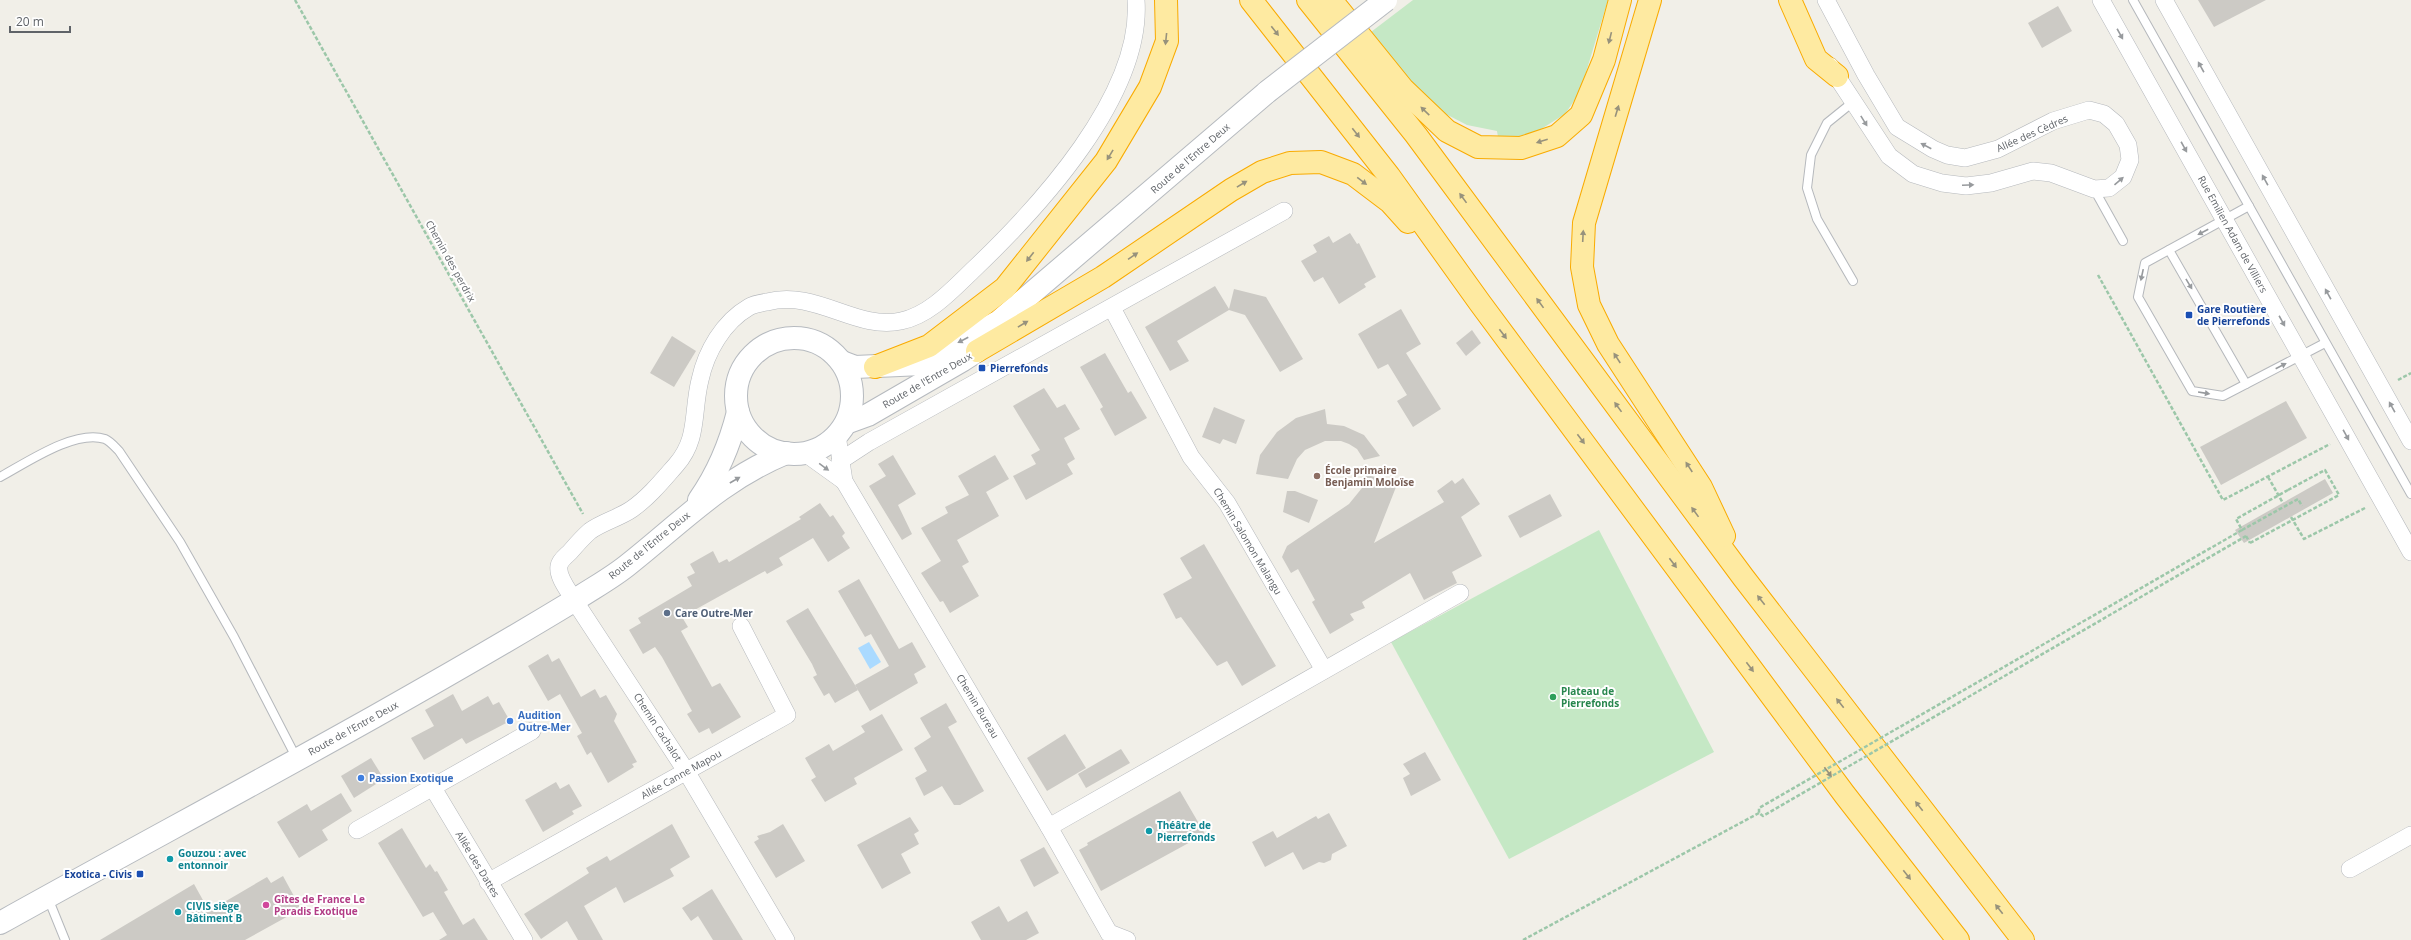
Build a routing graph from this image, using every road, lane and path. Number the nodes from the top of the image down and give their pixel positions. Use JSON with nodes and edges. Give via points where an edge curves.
{"nodes":[{"id":1,"x":295,"y":0,"type":"edge"},
{"id":2,"x":1136,"y":0,"type":"edge"},
{"id":3,"x":1166,"y":0,"type":"edge"},
{"id":4,"x":1251,"y":0,"type":"edge"},
{"id":5,"x":1308,"y":0,"type":"edge"},
{"id":6,"x":1330,"y":0,"type":"edge"},
{"id":7,"x":1386,"y":0,"type":"edge"},
{"id":8,"x":1620,"y":0,"type":"edge"},
{"id":9,"x":1650,"y":0,"type":"edge"},
{"id":10,"x":1659,"y":0,"type":"edge"},
{"id":11,"x":1790,"y":0,"type":"edge"},
{"id":12,"x":1801,"y":0,"type":"edge"},
{"id":13,"x":1826,"y":0,"type":"edge"},
{"id":14,"x":2101,"y":0,"type":"edge"},
{"id":15,"x":2133,"y":0,"type":"edge"},
{"id":16,"x":2164,"y":0,"type":"edge"},
{"id":17,"x":1643,"y":24,"type":"junction"},
{"id":18,"x":1837,"y":76,"type":"junction"},
{"id":19,"x":1852,"y":102,"type":"junction"},
{"id":20,"x":2094,"y":190,"type":"junction"},
{"id":21,"x":2249,"y":206,"type":"junction"},
{"id":22,"x":1284,"y":211,"type":"dead end"},
{"id":23,"x":2225,"y":220,"type":"junction"},
{"id":24,"x":2123,"y":242,"type":"dead end"},
{"id":25,"x":2169,"y":250,"type":"junction"},
{"id":26,"x":2098,"y":275,"type":"dead end"},
{"id":27,"x":1853,"y":281,"type":"dead end"},
{"id":28,"x":1480,"y":303,"type":"junction"},
{"id":29,"x":1112,"y":308,"type":"junction"},
{"id":30,"x":998,"y":322,"type":"junction"},
{"id":31,"x":2325,"y":343,"type":"junction"},
{"id":32,"x":977,"y":351,"type":"junction"},
{"id":33,"x":2301,"y":356,"type":"junction"},
{"id":34,"x":842,"y":362,"type":"junction"},
{"id":35,"x":875,"y":367,"type":"junction"},
{"id":36,"x":2411,"y":373,"type":"edge"},
{"id":37,"x":2396,"y":381,"type":"dead end"},
{"id":38,"x":2246,"y":384,"type":"junction"},
{"id":39,"x":738,"y":412,"type":"junction"},
{"id":40,"x":841,"y":429,"type":"junction"},
{"id":41,"x":2411,"y":441,"type":"edge"},
{"id":42,"x":2335,"y":442,"type":"dead end"},
{"id":43,"x":796,"y":453,"type":"junction"},
{"id":44,"x":840,"y":461,"type":"junction"},
{"id":45,"x":0,"y":477,"type":"edge"},
{"id":46,"x":2268,"y":477,"type":"junction"},
{"id":47,"x":844,"y":481,"type":"junction"},
{"id":48,"x":2411,"y":494,"type":"edge"},
{"id":49,"x":2278,"y":495,"type":"junction"},
{"id":50,"x":2283,"y":503,"type":"dead end"},
{"id":51,"x":2371,"y":505,"type":"dead end"},
{"id":52,"x":2302,"y":506,"type":"dead end"},
{"id":53,"x":691,"y":510,"type":"junction"},
{"id":54,"x":2291,"y":517,"type":"dead end"},
{"id":55,"x":2242,"y":530,"type":"junction"},
{"id":56,"x":590,"y":531,"type":"junction"},
{"id":57,"x":2411,"y":552,"type":"edge"},
{"id":58,"x":1743,"y":577,"type":"junction"},
{"id":59,"x":1460,"y":593,"type":"dead end"},
{"id":60,"x":574,"y":600,"type":"junction"},
{"id":61,"x":741,"y":626,"type":"dead end"},
{"id":62,"x":1324,"y":670,"type":"junction"},
{"id":63,"x":532,"y":731,"type":"dead end"},
{"id":64,"x":297,"y":759,"type":"junction"},
{"id":65,"x":686,"y":771,"type":"junction"},
{"id":66,"x":433,"y":788,"type":"junction"},
{"id":67,"x":1759,"y":813,"type":"junction"},
{"id":68,"x":1050,"y":827,"type":"junction"},
{"id":69,"x":357,"y":830,"type":"dead end"},
{"id":70,"x":2411,"y":835,"type":"edge"},
{"id":71,"x":2350,"y":869,"type":"dead end"},
{"id":72,"x":488,"y":882,"type":"junction"},
{"id":73,"x":48,"y":896,"type":"junction"},
{"id":74,"x":0,"y":923,"type":"edge"},
{"id":75,"x":1109,"y":937,"type":"edge"},
{"id":76,"x":65,"y":940,"type":"edge"},
{"id":77,"x":524,"y":940,"type":"edge"},
{"id":78,"x":786,"y":940,"type":"edge"},
{"id":79,"x":1127,"y":940,"type":"edge"},
{"id":80,"x":1522,"y":940,"type":"edge"},
{"id":81,"x":1958,"y":940,"type":"edge"},
{"id":82,"x":2022,"y":940,"type":"edge"}],
"edges":[{"from":1,"to":56,"type":"path","name":"Chemin des perdrix","via":[[577,501]]},
{"from":2,"to":56,"type":"street","name":"Chemin Cachalot","via":[[1137,21],[1127,64],[1093,130],[1059,179],[1017,229],[945,296],[922,313],[900,321],[873,321],[801,299],[778,299],[750,306],[730,321],[712,348],[700,380],[693,437],[682,458],[656,488],[631,510]]},
{"from":3,"to":35,"type":"highway","one_way":true,"via":[[1167,41],[1150,87],[1106,162],[1005,288],[929,346]]},
{"from":4,"to":28,"type":"highway","one_way":true,"via":[[1389,176]]},
{"from":58,"to":5,"type":"highway","one_way":true,"via":[[1416,134]]},
{"from":8,"to":6,"type":"highway","one_way":true,"via":[[1604,60],[1581,114],[1557,136],[1521,148],[1478,147],[1447,131],[1403,89]]},
{"from":7,"to":30,"type":"main road","name":"Route de l'Entre Deux","bridge":true,"via":[[1267,92]]},
{"from":9,"to":17,"type":"highway"},
{"from":10,"to":17,"type":"highway"},
{"from":11,"to":18,"type":"highway","via":[[1816,59]]},
{"from":12,"to":18,"type":"street","via":[[1818,46]]},
{"from":20,"to":13,"type":"street","name":"Allée des Cèdres","one_way":true,"via":[[2109,188],[2123,177],[2130,160],[2128,145],[2116,124],[2104,114],[2089,110],[2053,121],[1998,149],[1965,158],[1940,152],[1897,127]]},
{"from":14,"to":23,"type":"street","name":"Rue Emilien Adam de Villiers","one_way":true},
{"from":15,"to":21,"type":"lane"},
{"from":41,"to":16,"type":"street","one_way":true},
{"from":58,"to":17,"type":"highway","one_way":true,"via":[[1701,487],[1608,344],[1589,305],[1582,267],[1584,223]]},
{"from":18,"to":19,"type":"street"},
{"from":19,"to":20,"type":"street","one_way":true,"via":[[1889,156],[1914,174],[1942,183],[1966,186],[1991,183],[2033,171],[2051,173]]},
{"from":19,"to":27,"type":"lane","via":[[1827,123],[1811,155],[1807,188],[1817,219]]},
{"from":20,"to":24,"type":"lane"},
{"from":21,"to":23,"type":"lane"},
{"from":21,"to":31,"type":"lane"},
{"from":22,"to":29,"type":"street"},
{"from":23,"to":25,"type":"lane","one_way":true},
{"from":23,"to":33,"type":"street","name":"Rue Emilien Adam de Villiers","one_way":true},
{"from":25,"to":38,"type":"lane","one_way":true},
{"from":25,"to":38,"type":"lane","one_way":true,"via":[[2145,263],[2138,297],[2192,391],[2223,396]]},
{"from":26,"to":46,"type":"path","via":[[2224,500]]},
{"from":32,"to":28,"type":"highway","one_way":true,"via":[[1103,277],[1231,190],[1262,172],[1290,162],[1321,162],[1353,174],[1390,202]]},
{"from":28,"to":81,"type":"highway","one_way":true,"via":[[1845,795]]},
{"from":29,"to":44,"type":"street","via":[[869,442]]},
{"from":29,"to":62,"type":"street","name":"Chemin Salomon Malangu","via":[[1191,457],[1227,503]]},
{"from":30,"to":32,"type":"main road","name":"Route de l'Entre Deux"},
{"from":30,"to":35,"type":"main road","name":"Route de l'Entre Deux","one_way":true,"via":[[922,364]]},
{"from":31,"to":33,"type":"lane"},
{"from":31,"to":48,"type":"lane"},
{"from":32,"to":40,"type":"main road","name":"Route de l'Entre Deux"},
{"from":38,"to":33,"type":"lane","one_way":true},
{"from":33,"to":57,"type":"street","name":"Rue Emilien Adam de Villiers","one_way":true},
{"from":34,"to":35,"type":"main road","name":"Route de l'Entre Deux","via":[[856,368]]},
{"from":34,"to":39,"type":"main road","via":[[827,348],[808,340],[788,338],[769,344],[752,355],[740,372],[736,392]]},
{"from":34,"to":40,"type":"main road","via":[[850,381],[852,403]]},
{"from":36,"to":37,"type":"path"},
{"from":39,"to":43,"type":"main road","via":[[748,432],[765,446]]},
{"from":39,"to":53,"type":"main road","name":"Route de l'Entre Deux","via":[[727,449],[710,484]]},
{"from":40,"to":43,"type":"main road","via":[[823,446]]},
{"from":40,"to":44,"type":"street","name":"Chemin Bureau"},
{"from":42,"to":46,"type":"path"},
{"from":43,"to":47,"type":"street","name":"Chemin Bureau","one_way":true},
{"from":53,"to":43,"type":"main road","name":"Route de l'Entre Deux","one_way":true,"via":[[717,490],[764,462]]},
{"from":44,"to":47,"type":"street","name":"Chemin Bureau"},
{"from":45,"to":64,"type":"lane","via":[[62,445],[86,436],[106,439],[119,451],[184,549],[234,636]]},
{"from":46,"to":49,"type":"path"},
{"from":47,"to":68,"type":"street","name":"Chemin Bureau"},
{"from":49,"to":50,"type":"path"},
{"from":49,"to":55,"type":"path","via":[[2236,519]]},
{"from":49,"to":67,"type":"path","bridge":true,"via":[[2325,470],[2339,495],[2250,543],[2246,536],[1763,816]]},
{"from":51,"to":54,"type":"path","via":[[2304,539]]},
{"from":52,"to":55,"type":"path","via":[[2298,499]]},
{"from":53,"to":60,"type":"main road","name":"Route de l'Entre Deux","via":[[627,565]]},
{"from":55,"to":67,"type":"path","bridge":true,"via":[[1759,808]]},
{"from":56,"to":60,"type":"street","name":"Chemin Cachalot","via":[[559,563],[558,573]]},
{"from":82,"to":58,"type":"highway","one_way":true},
{"from":59,"to":62,"type":"street"},
{"from":60,"to":64,"type":"main road","name":"Route de l'Entre Deux","via":[[446,676]]},
{"from":60,"to":65,"type":"street","name":"Chemin Cachalot"},
{"from":61,"to":65,"type":"street","name":"Allée Canne Mapou","via":[[788,715]]},
{"from":62,"to":68,"type":"street"},
{"from":63,"to":66,"type":"street"},
{"from":64,"to":73,"type":"main road","name":"Route de l'Entre Deux"},
{"from":65,"to":72,"type":"street","name":"Allée Canne Mapou"},
{"from":65,"to":78,"type":"street","name":"Chemin Cachalot"},
{"from":66,"to":69,"type":"street"},
{"from":66,"to":72,"type":"street","name":"Allée des Dattes"},
{"from":67,"to":80,"type":"path"},
{"from":68,"to":75,"type":"street","name":"Chemin Bureau"},
{"from":70,"to":71,"type":"street"},
{"from":72,"to":77,"type":"street","name":"Allée des Dattes"},
{"from":73,"to":74,"type":"main road","name":"Route de l'Entre Deux"},
{"from":73,"to":76,"type":"lane"},
{"from":75,"to":79,"type":"street"}]}
